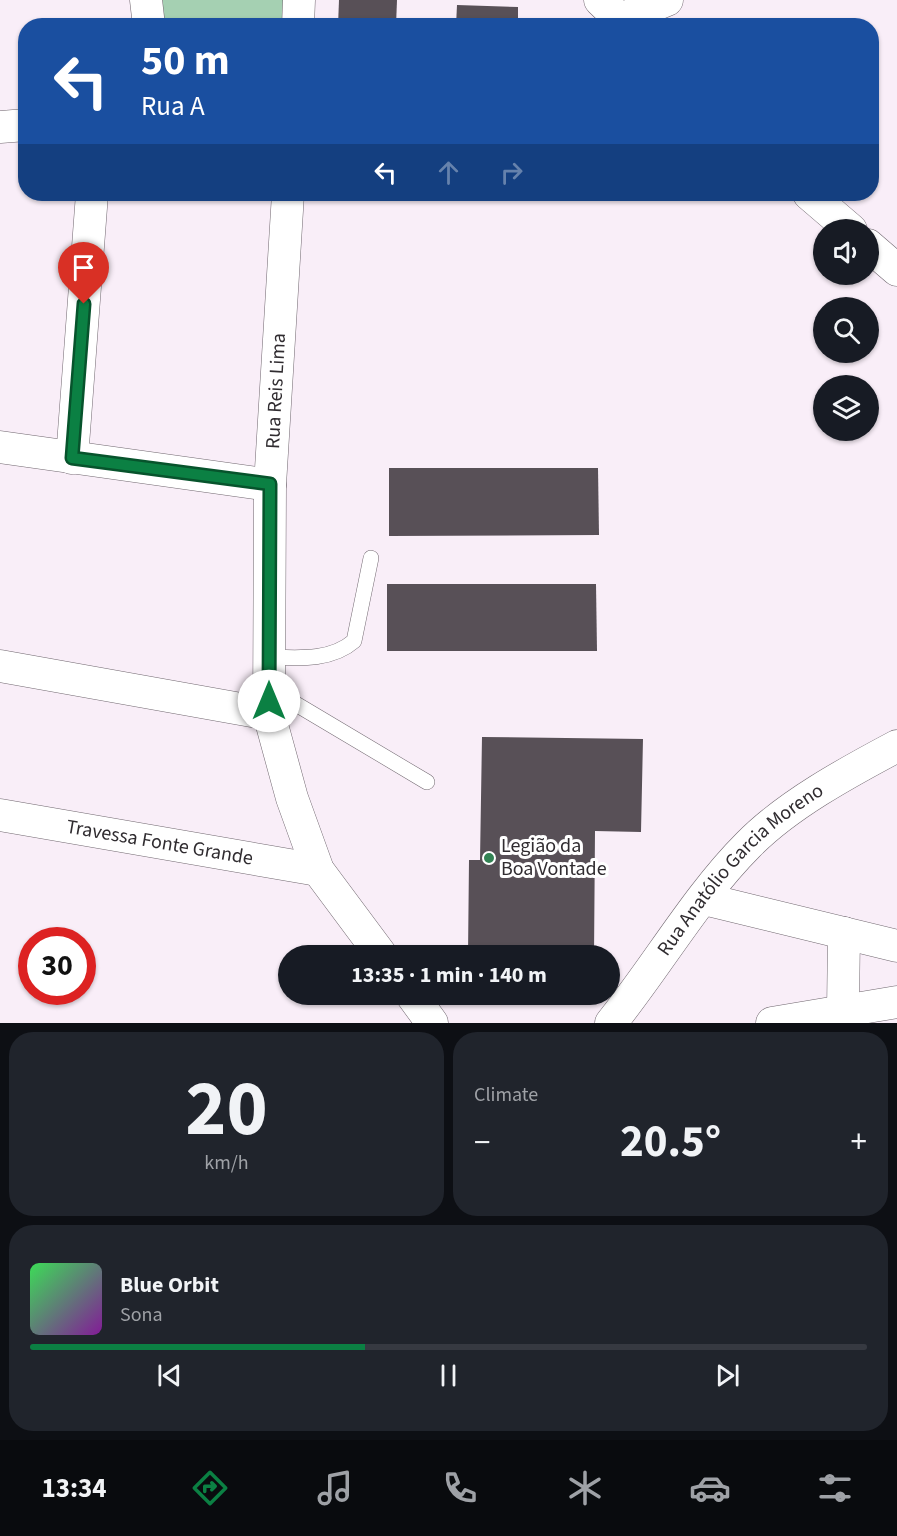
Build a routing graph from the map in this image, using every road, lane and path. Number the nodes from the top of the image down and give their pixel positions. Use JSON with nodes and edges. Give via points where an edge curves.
{"nodes":[{"id":1,"x":146,"y":0,"type":"edge"},
{"id":2,"x":299,"y":0,"type":"edge"},
{"id":3,"x":667,"y":0,"type":"edge"},
{"id":4,"x":616,"y":15,"type":"edge"},
{"id":5,"x":148,"y":18,"type":"edge"},
{"id":6,"x":298,"y":18,"type":"edge"},
{"id":7,"x":18,"y":126,"type":"edge"},
{"id":8,"x":0,"y":127,"type":"edge"},
{"id":9,"x":91,"y":201,"type":"edge"},
{"id":10,"x":288,"y":201,"type":"edge"},
{"id":11,"x":817,"y":201,"type":"edge"},
{"id":12,"x":837,"y":219,"type":"edge"},
{"id":13,"x":879,"y":254,"type":"edge"},
{"id":14,"x":897,"y":270,"type":"edge"},
{"id":15,"x":0,"y":447,"type":"edge"},
{"id":16,"x":72,"y":458,"type":"junction"},
{"id":17,"x":270,"y":484,"type":"junction"},
{"id":18,"x":370,"y":558,"type":"dead end"},
{"id":19,"x":270,"y":657,"type":"junction"},
{"id":20,"x":0,"y":666,"type":"edge"},
{"id":21,"x":269,"y":701,"type":"junction"},
{"id":22,"x":897,"y":746,"type":"edge"},
{"id":23,"x":428,"y":782,"type":"dead end"},
{"id":24,"x":0,"y":815,"type":"edge"},
{"id":25,"x":318,"y":870,"type":"junction"},
{"id":26,"x":704,"y":899,"type":"junction"},
{"id":27,"x":844,"y":933,"type":"junction"},
{"id":28,"x":374,"y":945,"type":"edge"},
{"id":29,"x":897,"y":946,"type":"edge"},
{"id":30,"x":897,"y":1002,"type":"edge"},
{"id":31,"x":419,"y":1005,"type":"edge"},
{"id":32,"x":843,"y":1011,"type":"junction"},
{"id":33,"x":432,"y":1023,"type":"edge"},
{"id":34,"x":611,"y":1023,"type":"edge"},
{"id":35,"x":772,"y":1023,"type":"edge"}],
"edges":[{"from":1,"to":5,"type":"street"},
{"from":2,"to":6,"type":"street"},
{"from":3,"to":4,"type":"street"},
{"from":7,"to":8,"type":"street"},
{"from":9,"to":16,"type":"street"},
{"from":10,"to":17,"type":"street","name":"Rua Reis Lima"},
{"from":11,"to":12,"type":"street"},
{"from":13,"to":14,"type":"street"},
{"from":15,"to":16,"type":"street"},
{"from":16,"to":17,"type":"street"},
{"from":17,"to":19,"type":"street","name":"Rua Reis Lima"},
{"from":18,"to":19,"type":"lane","via":[[354,641],[321,657]]},
{"from":19,"to":21,"type":"street","name":"Rua Reis Lima"},
{"from":20,"to":21,"type":"street"},
{"from":21,"to":23,"type":"lane"},
{"from":21,"to":25,"type":"street","name":"Rua Reis Lima","via":[[292,798]]},
{"from":22,"to":26,"type":"street","name":"Rua Anatólio Garcia Moreno","via":[[794,809],[749,844]]},
{"from":24,"to":25,"type":"street","name":"Travessa Fonte Grande"},
{"from":25,"to":28,"type":"street","name":"Rua Reis Lima"},
{"from":26,"to":27,"type":"street"},
{"from":26,"to":34,"type":"street","name":"Rua Anatólio Garcia Moreno"},
{"from":27,"to":29,"type":"street"},
{"from":27,"to":32,"type":"street"},
{"from":30,"to":32,"type":"street"},
{"from":31,"to":33,"type":"street"},
{"from":32,"to":35,"type":"street"}]}
